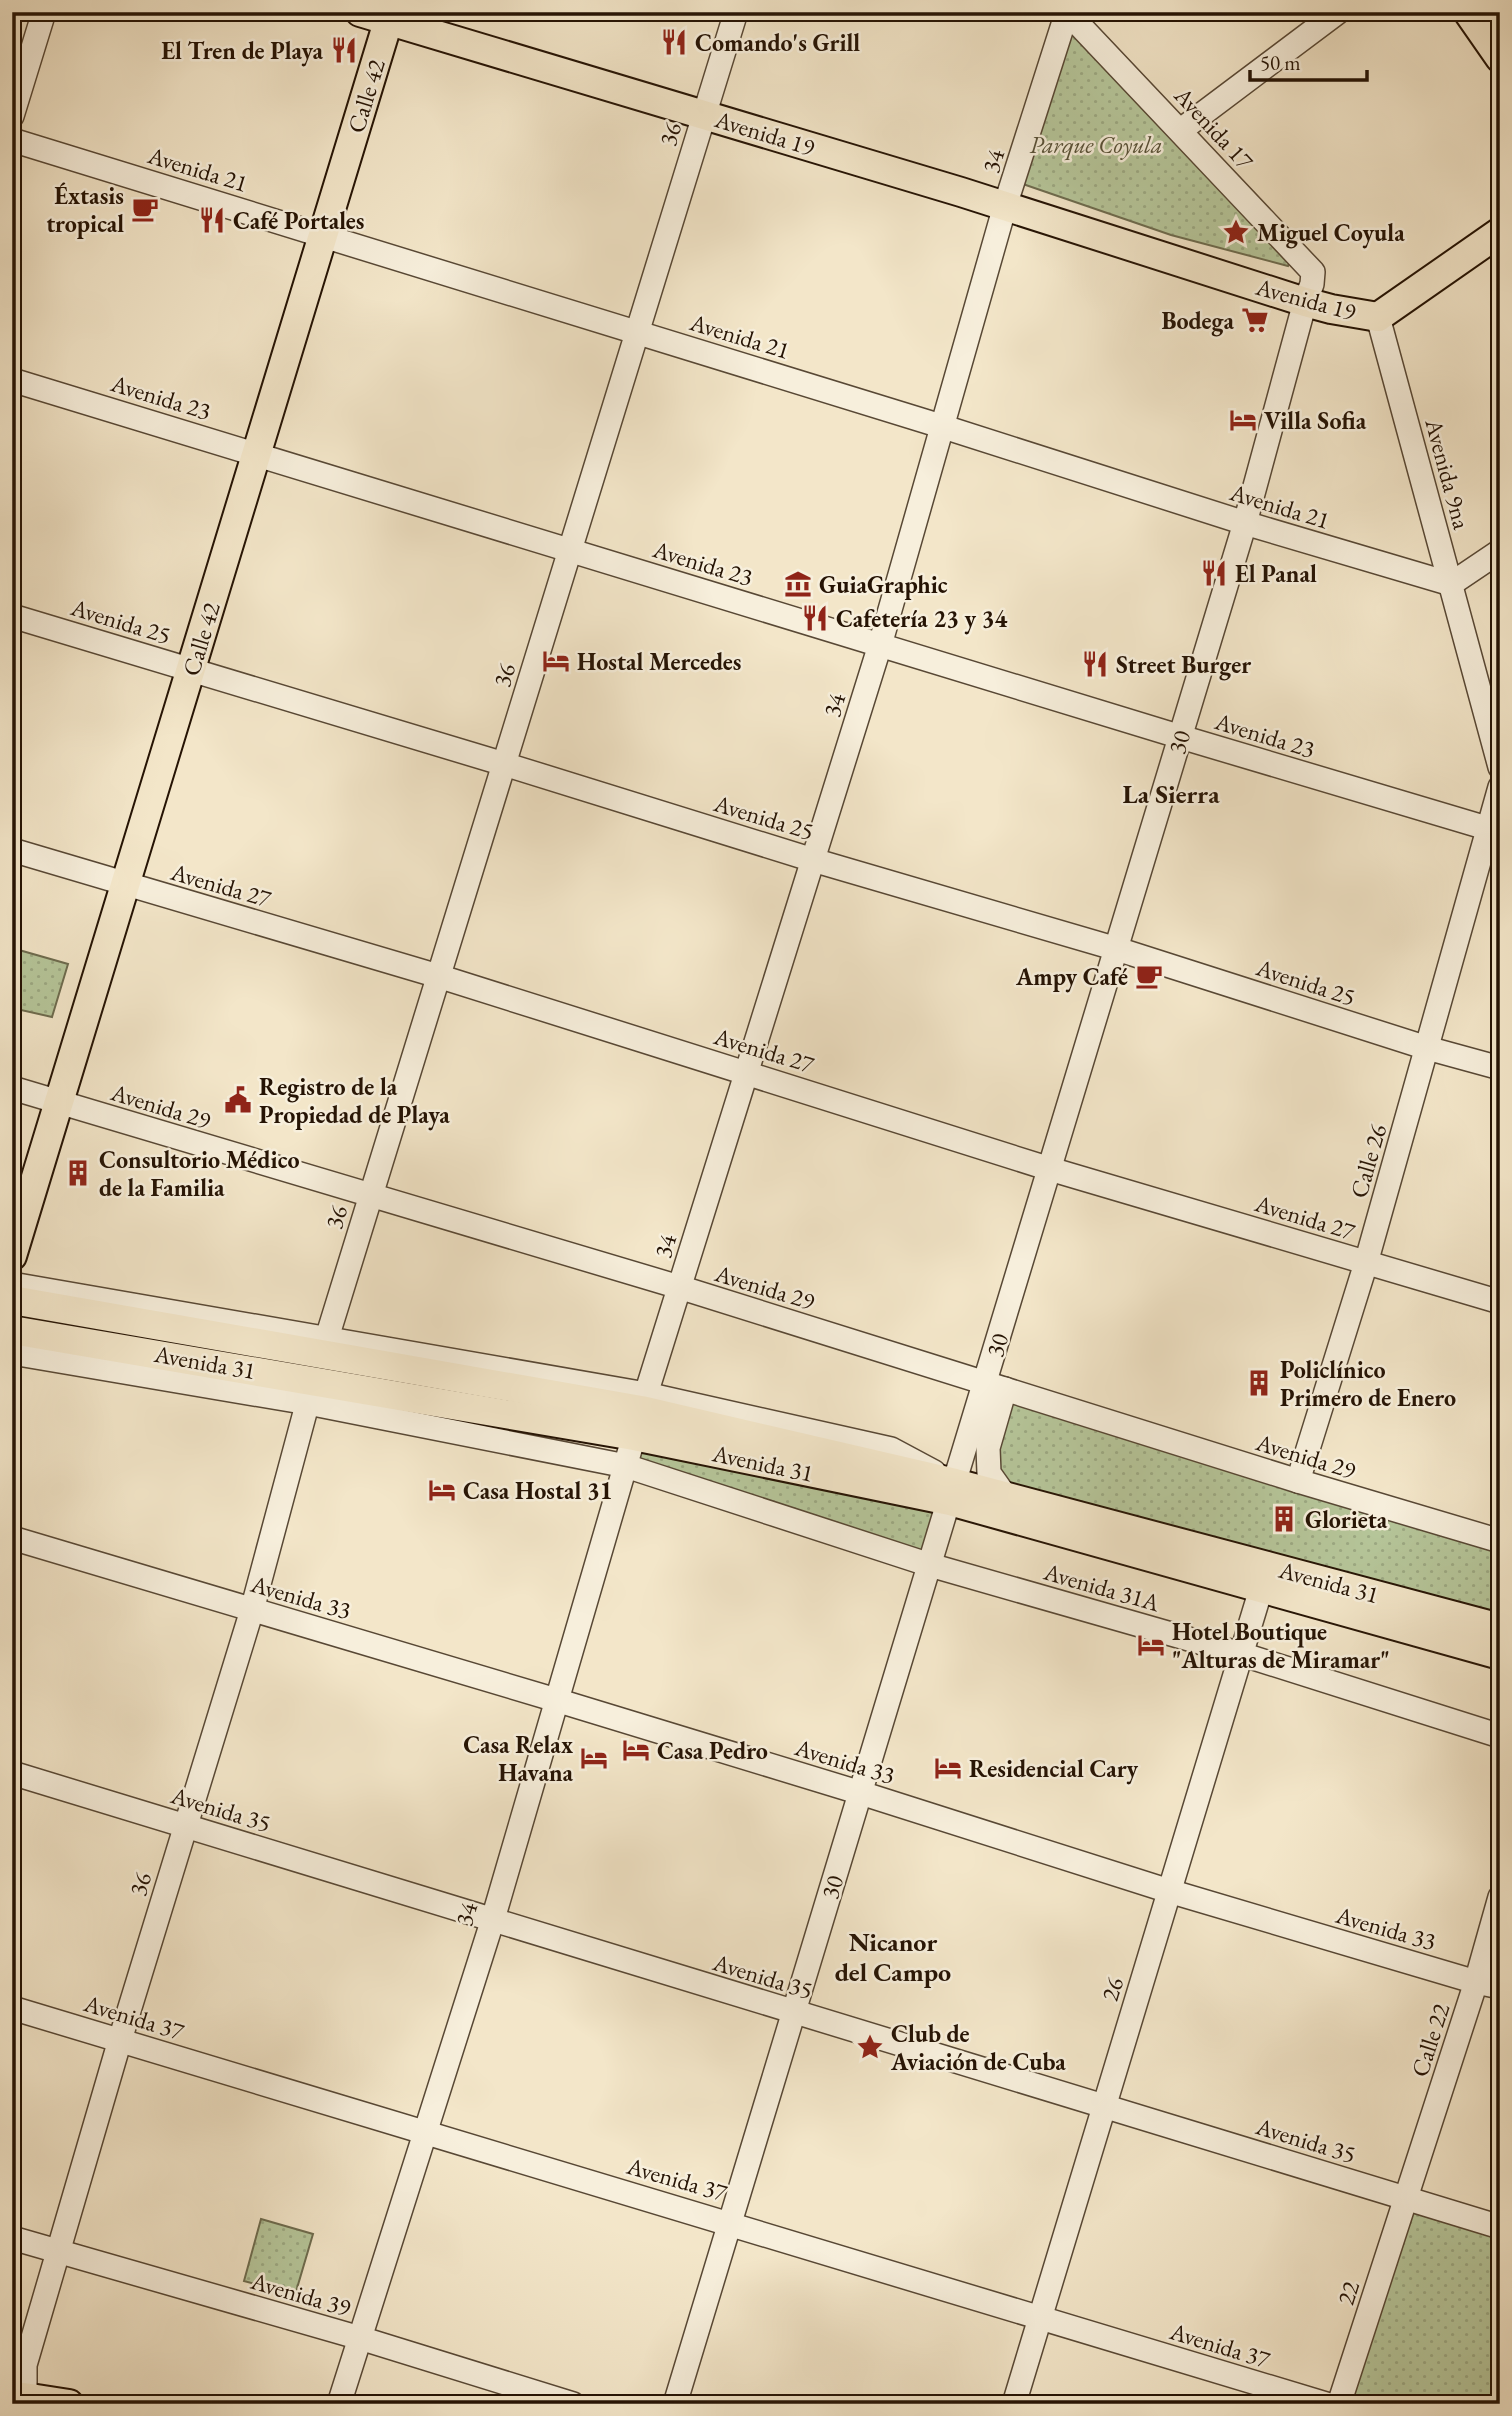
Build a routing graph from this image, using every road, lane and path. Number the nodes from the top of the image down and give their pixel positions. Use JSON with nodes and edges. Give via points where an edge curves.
{"nodes":[{"id":1,"x":44,"y":12,"type":"edge"},
{"id":2,"x":360,"y":12,"type":"edge"},
{"id":3,"x":428,"y":12,"type":"edge"},
{"id":4,"x":736,"y":12,"type":"edge"},
{"id":5,"x":1067,"y":12,"type":"edge"},
{"id":6,"x":1338,"y":12,"type":"edge"},
{"id":7,"x":1468,"y":12,"type":"edge"},
{"id":8,"x":390,"y":17,"type":"edge"},
{"id":9,"x":1500,"y":58,"type":"edge"},
{"id":10,"x":706,"y":106,"type":"junction"},
{"id":11,"x":12,"y":116,"type":"edge"},
{"id":12,"x":1181,"y":130,"type":"junction"},
{"id":13,"x":12,"y":140,"type":"edge"},
{"id":14,"x":1008,"y":198,"type":"junction"},
{"id":15,"x":1500,"y":232,"type":"edge"},
{"id":16,"x":323,"y":236,"type":"junction"},
{"id":17,"x":1308,"y":293,"type":"junction"},
{"id":18,"x":1378,"y":317,"type":"junction"},
{"id":19,"x":638,"y":332,"type":"junction"},
{"id":20,"x":12,"y":380,"type":"edge"},
{"id":21,"x":944,"y":427,"type":"junction"},
{"id":22,"x":256,"y":453,"type":"junction"},
{"id":23,"x":1245,"y":523,"type":"junction"},
{"id":24,"x":570,"y":550,"type":"junction"},
{"id":25,"x":1500,"y":551,"type":"edge"},
{"id":26,"x":1451,"y":584,"type":"junction"},
{"id":27,"x":12,"y":616,"type":"edge"},
{"id":28,"x":880,"y":645,"type":"junction"},
{"id":29,"x":191,"y":670,"type":"junction"},
{"id":30,"x":1181,"y":737,"type":"junction"},
{"id":31,"x":504,"y":764,"type":"junction"},
{"id":32,"x":1500,"y":767,"type":"edge"},
{"id":33,"x":1500,"y":787,"type":"edge"},
{"id":34,"x":1492,"y":838,"type":"edge"},
{"id":35,"x":12,"y":849,"type":"edge"},
{"id":36,"x":813,"y":860,"type":"junction"},
{"id":37,"x":125,"y":885,"type":"junction"},
{"id":38,"x":1117,"y":949,"type":"junction"},
{"id":39,"x":438,"y":976,"type":"junction"},
{"id":40,"x":1427,"y":1048,"type":"junction"},
{"id":41,"x":1500,"y":1068,"type":"edge"},
{"id":42,"x":746,"y":1072,"type":"junction"},
{"id":43,"x":12,"y":1088,"type":"edge"},
{"id":44,"x":59,"y":1103,"type":"junction"},
{"id":45,"x":1050,"y":1168,"type":"junction"},
{"id":46,"x":369,"y":1196,"type":"junction"},
{"id":47,"x":12,"y":1256,"type":"edge"},
{"id":48,"x":1366,"y":1263,"type":"junction"},
{"id":49,"x":12,"y":1284,"type":"edge"},
{"id":50,"x":679,"y":1287,"type":"junction"},
{"id":51,"x":12,"y":1300,"type":"edge"},
{"id":52,"x":1500,"y":1302,"type":"edge"},
{"id":53,"x":12,"y":1330,"type":"edge"},
{"id":54,"x":12,"y":1353,"type":"edge"},
{"id":55,"x":317,"y":1369,"type":"junction"},
{"id":56,"x":995,"y":1386,"type":"junction"},
{"id":57,"x":640,"y":1414,"type":"junction"},
{"id":58,"x":626,"y":1466,"type":"junction"},
{"id":59,"x":1298,"y":1481,"type":"junction"},
{"id":60,"x":953,"y":1492,"type":"junction"},
{"id":61,"x":1006,"y":1497,"type":"junction"},
{"id":62,"x":12,"y":1538,"type":"edge"},
{"id":63,"x":1500,"y":1541,"type":"edge"},
{"id":64,"x":930,"y":1565,"type":"junction"},
{"id":65,"x":1261,"y":1589,"type":"junction"},
{"id":66,"x":252,"y":1610,"type":"junction"},
{"id":67,"x":1500,"y":1628,"type":"edge"},
{"id":68,"x":1241,"y":1654,"type":"junction"},
{"id":69,"x":1500,"y":1655,"type":"edge"},
{"id":70,"x":556,"y":1700,"type":"junction"},
{"id":71,"x":1500,"y":1736,"type":"edge"},
{"id":72,"x":12,"y":1773,"type":"edge"},
{"id":73,"x":861,"y":1793,"type":"junction"},
{"id":74,"x":186,"y":1826,"type":"junction"},
{"id":75,"x":1169,"y":1891,"type":"junction"},
{"id":76,"x":1500,"y":1896,"type":"edge"},
{"id":77,"x":493,"y":1919,"type":"junction"},
{"id":78,"x":1476,"y":1982,"type":"junction"},
{"id":79,"x":1500,"y":1987,"type":"edge"},
{"id":80,"x":12,"y":2008,"type":"edge"},
{"id":81,"x":794,"y":2013,"type":"junction"},
{"id":82,"x":120,"y":2040,"type":"junction"},
{"id":83,"x":1103,"y":2108,"type":"junction"},
{"id":84,"x":426,"y":2133,"type":"junction"},
{"id":85,"x":1407,"y":2198,"type":"junction"},
{"id":86,"x":730,"y":2223,"type":"junction"},
{"id":87,"x":1500,"y":2227,"type":"edge"},
{"id":88,"x":12,"y":2238,"type":"edge"},
{"id":89,"x":59,"y":2251,"type":"junction"},
{"id":90,"x":1040,"y":2318,"type":"junction"},
{"id":91,"x":360,"y":2338,"type":"junction"},
{"id":92,"x":20,"y":2400,"type":"edge"},
{"id":93,"x":69,"y":2404,"type":"edge"},
{"id":94,"x":339,"y":2404,"type":"edge"},
{"id":95,"x":573,"y":2404,"type":"edge"},
{"id":96,"x":676,"y":2404,"type":"edge"},
{"id":97,"x":1014,"y":2404,"type":"edge"},
{"id":98,"x":1326,"y":2404,"type":"edge"},
{"id":99,"x":1339,"y":2404,"type":"edge"}],
"edges":[{"from":1,"to":11,"type":"street"},
{"from":2,"to":8,"type":"main road","name":"Avenida 19"},
{"from":3,"to":10,"type":"main road","name":"Avenida 19"},
{"from":4,"to":10,"type":"street","name":"36"},
{"from":5,"to":12,"type":"street","name":"Avenida 17"},
{"from":5,"to":14,"type":"street","name":"34"},
{"from":6,"to":12,"type":"street"},
{"from":7,"to":9,"type":"main road"},
{"from":8,"to":10,"type":"main road","name":"Avenida 19"},
{"from":8,"to":16,"type":"main road","name":"Calle 42"},
{"from":10,"to":14,"type":"main road","name":"Avenida 19"},
{"from":10,"to":19,"type":"street","name":"36"},
{"from":12,"to":17,"type":"street","name":"Avenida 17","via":[[1313,272]]},
{"from":13,"to":16,"type":"street","name":"Avenida 21"},
{"from":14,"to":17,"type":"main road","name":"Avenida 19","via":[[1154,236]]},
{"from":14,"to":21,"type":"street","name":"34"},
{"from":15,"to":18,"type":"main road"},
{"from":16,"to":19,"type":"street","name":"Avenida 21"},
{"from":16,"to":22,"type":"main road","name":"Calle 42"},
{"from":17,"to":18,"type":"main road","name":"Avenida 19"},
{"from":17,"to":23,"type":"street","name":"30"},
{"from":18,"to":26,"type":"street","name":"Avenida 9na"},
{"from":19,"to":21,"type":"street","name":"Avenida 21"},
{"from":19,"to":24,"type":"street","name":"36"},
{"from":20,"to":22,"type":"street","name":"Avenida 23"},
{"from":21,"to":23,"type":"street","name":"Avenida 21"},
{"from":21,"to":28,"type":"street","name":"34"},
{"from":22,"to":24,"type":"street","name":"Avenida 23"},
{"from":22,"to":29,"type":"main road","name":"Calle 42"},
{"from":23,"to":26,"type":"street","name":"Avenida 21"},
{"from":23,"to":30,"type":"street","name":"30"},
{"from":24,"to":28,"type":"street","name":"Avenida 23"},
{"from":24,"to":31,"type":"street","name":"36"},
{"from":25,"to":26,"type":"street"},
{"from":26,"to":32,"type":"street","name":"Avenida 9na"},
{"from":27,"to":29,"type":"street","name":"Avenida 25"},
{"from":28,"to":30,"type":"street","name":"Avenida 23"},
{"from":28,"to":36,"type":"street","name":"34"},
{"from":29,"to":31,"type":"street","name":"Avenida 25"},
{"from":29,"to":37,"type":"main road","name":"Calle 42"},
{"from":30,"to":34,"type":"street","name":"Avenida 23"},
{"from":30,"to":38,"type":"street","name":"30"},
{"from":31,"to":36,"type":"street","name":"Avenida 25"},
{"from":31,"to":39,"type":"street","name":"36"},
{"from":33,"to":34,"type":"street","name":"Calle 26"},
{"from":34,"to":40,"type":"street","name":"Calle 26","via":[[1475,870]]},
{"from":35,"to":37,"type":"street","name":"Avenida 27"},
{"from":36,"to":38,"type":"street","name":"Avenida 25"},
{"from":36,"to":42,"type":"street","name":"34"},
{"from":37,"to":39,"type":"street","name":"Avenida 27"},
{"from":37,"to":44,"type":"main road","name":"Calle 42"},
{"from":38,"to":40,"type":"street","name":"Avenida 25"},
{"from":38,"to":45,"type":"street","name":"30"},
{"from":39,"to":42,"type":"street","name":"Avenida 27"},
{"from":39,"to":46,"type":"street","name":"36"},
{"from":40,"to":41,"type":"street","name":"Avenida 25"},
{"from":40,"to":48,"type":"street","name":"Calle 26"},
{"from":42,"to":45,"type":"street","name":"Avenida 27"},
{"from":42,"to":50,"type":"street","name":"34"},
{"from":43,"to":44,"type":"street","name":"Avenida 29"},
{"from":44,"to":46,"type":"street","name":"Avenida 29"},
{"from":44,"to":47,"type":"main road","name":"Calle 42"},
{"from":45,"to":48,"type":"street","name":"Avenida 27"},
{"from":45,"to":56,"type":"street","name":"30"},
{"from":46,"to":50,"type":"street","name":"Avenida 29"},
{"from":46,"to":55,"type":"street","name":"36"},
{"from":48,"to":52,"type":"street","name":"Avenida 27"},
{"from":48,"to":59,"type":"street","name":"Calle 26"},
{"from":49,"to":55,"type":"street","name":"Avenida 31"},
{"from":50,"to":56,"type":"street","name":"Avenida 29"},
{"from":50,"to":57,"type":"street","name":"34"},
{"from":51,"to":55,"type":"main road","name":"Avenida 31"},
{"from":53,"to":55,"type":"main road","name":"Avenida 31"},
{"from":54,"to":55,"type":"street","name":"Avenida 31"},
{"from":55,"to":57,"type":"main road","name":"Avenida 31"},
{"from":55,"to":57,"type":"street","name":"Avenida 31"},
{"from":55,"to":58,"type":"street","name":"Avenida 31"},
{"from":55,"to":66,"type":"street","name":"36"},
{"from":56,"to":59,"type":"street","name":"Avenida 29"},
{"from":56,"to":60,"type":"street","name":"30"},
{"from":56,"to":61,"type":"street","via":[[989,1473]]},
{"from":57,"to":58,"type":"street","name":"34"},
{"from":57,"to":60,"type":"main road","name":"Avenida 31"},
{"from":57,"to":60,"type":"street","name":"Avenida 31","via":[[891,1449]]},
{"from":58,"to":64,"type":"street","name":"Avenida 31"},
{"from":58,"to":70,"type":"street","name":"34"},
{"from":59,"to":63,"type":"street","name":"Avenida 29"},
{"from":60,"to":61,"type":"main road","name":"Avenida 31"},
{"from":60,"to":64,"type":"street","name":"30"},
{"from":60,"to":65,"type":"main road","name":"Avenida 31"},
{"from":61,"to":67,"type":"main road","name":"Avenida 31"},
{"from":62,"to":66,"type":"street","name":"Avenida 33"},
{"from":64,"to":68,"type":"street","name":"Avenida 31A"},
{"from":64,"to":73,"type":"street","name":"30"},
{"from":65,"to":68,"type":"street","name":"26"},
{"from":65,"to":69,"type":"main road","name":"Avenida 31"},
{"from":66,"to":70,"type":"street","name":"Avenida 33"},
{"from":66,"to":74,"type":"street","name":"36"},
{"from":68,"to":71,"type":"street","name":"Avenida 31A"},
{"from":68,"to":75,"type":"street","name":"26"},
{"from":70,"to":73,"type":"street","name":"Avenida 33"},
{"from":70,"to":77,"type":"street","name":"34"},
{"from":72,"to":74,"type":"street","name":"Avenida 35"},
{"from":73,"to":75,"type":"street","name":"Avenida 33"},
{"from":73,"to":81,"type":"street","name":"30"},
{"from":74,"to":77,"type":"street","name":"Avenida 35"},
{"from":74,"to":82,"type":"street","name":"36"},
{"from":75,"to":78,"type":"street","name":"Avenida 33"},
{"from":75,"to":83,"type":"street","name":"26"},
{"from":76,"to":78,"type":"street","name":"Calle 22"},
{"from":77,"to":81,"type":"street","name":"Avenida 35"},
{"from":77,"to":84,"type":"street","name":"34"},
{"from":78,"to":79,"type":"street","name":"Avenida 33"},
{"from":78,"to":85,"type":"street","name":"Calle 22"},
{"from":80,"to":82,"type":"street","name":"Avenida 37"},
{"from":81,"to":83,"type":"street","name":"Avenida 35"},
{"from":81,"to":86,"type":"street","name":"30"},
{"from":82,"to":84,"type":"street","name":"Avenida 37"},
{"from":82,"to":89,"type":"street","name":"36"},
{"from":83,"to":85,"type":"street","name":"Avenida 35"},
{"from":83,"to":90,"type":"street","name":"26"},
{"from":84,"to":86,"type":"street","name":"Avenida 37"},
{"from":84,"to":91,"type":"street","name":"34"},
{"from":85,"to":87,"type":"street","name":"Avenida 35"},
{"from":85,"to":99,"type":"street","name":"22"},
{"from":86,"to":90,"type":"street","name":"Avenida 37"},
{"from":86,"to":96,"type":"street","name":"30"},
{"from":88,"to":89,"type":"street","name":"Avenida 39"},
{"from":89,"to":91,"type":"street","name":"Avenida 39"},
{"from":89,"to":92,"type":"street","name":"36","via":[[23,2371]]},
{"from":90,"to":97,"type":"street","name":"26"},
{"from":90,"to":98,"type":"street","name":"Avenida 37"},
{"from":91,"to":94,"type":"street","name":"34"},
{"from":91,"to":95,"type":"street","name":"Avenida 39"},
{"from":92,"to":93,"type":"main road"}]}
